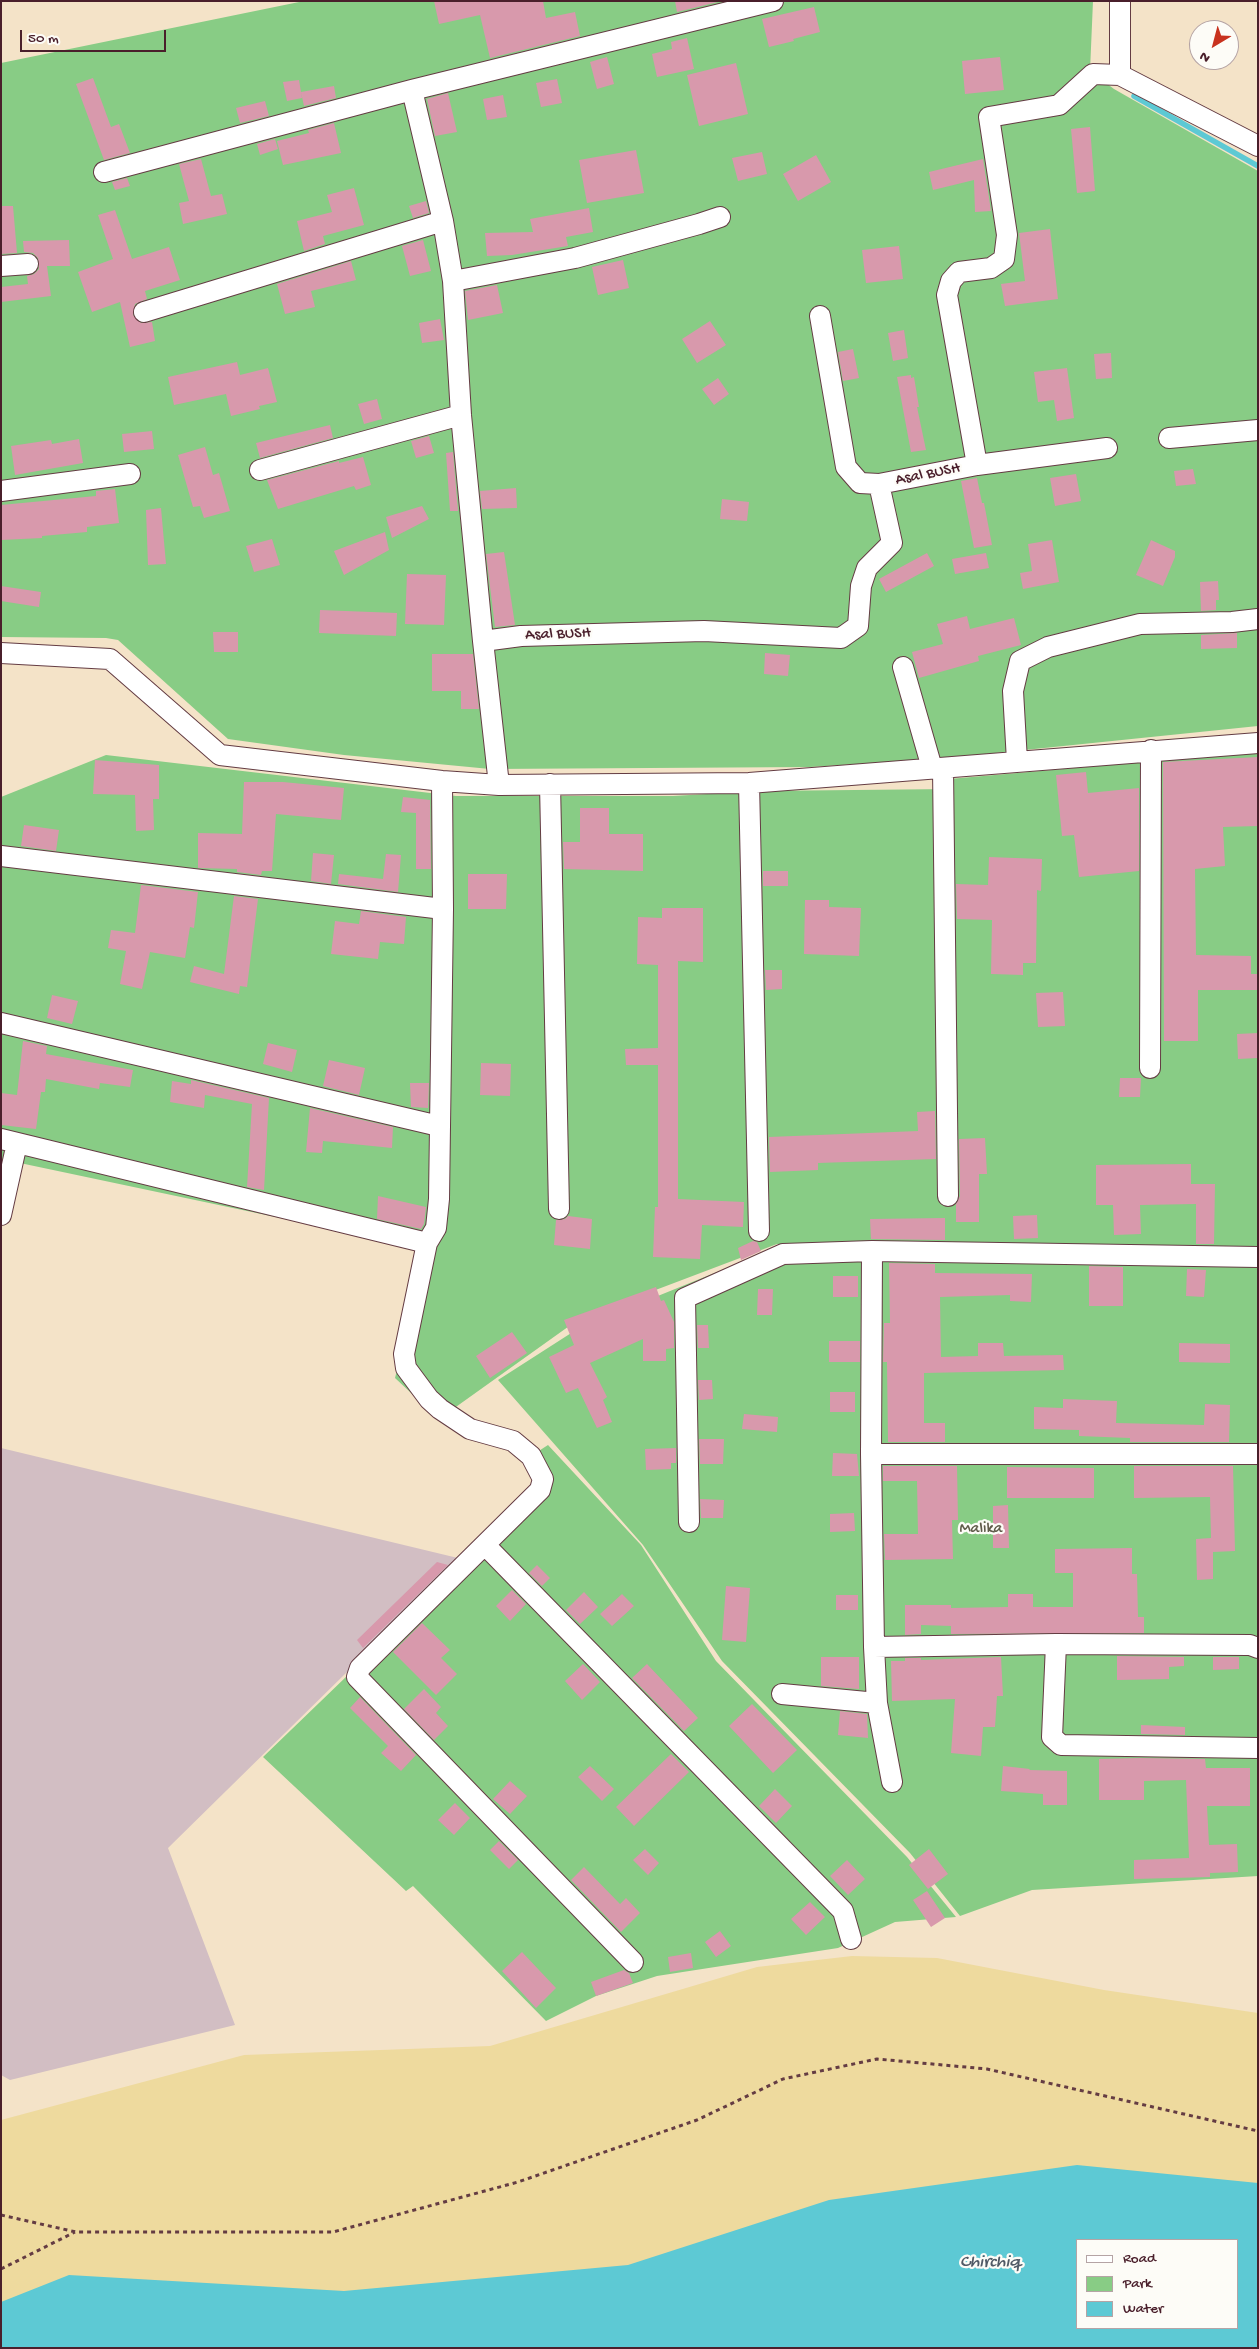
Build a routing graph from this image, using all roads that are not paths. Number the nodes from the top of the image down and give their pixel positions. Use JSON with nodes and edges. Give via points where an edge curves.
{"nodes":[{"id":1,"x":773,"y":1,"type":"edge"},
{"id":2,"x":1120,"y":1,"type":"edge"},
{"id":3,"x":1120,"y":75,"type":"junction"},
{"id":4,"x":412,"y":90,"type":"junction"},
{"id":5,"x":1258,"y":146,"type":"edge"},
{"id":6,"x":104,"y":172,"type":"dead end"},
{"id":7,"x":720,"y":217,"type":"dead end"},
{"id":8,"x":443,"y":221,"type":"junction"},
{"id":9,"x":28,"y":264,"type":"dead end"},
{"id":10,"x":1,"y":266,"type":"edge"},
{"id":11,"x":453,"y":281,"type":"junction"},
{"id":12,"x":144,"y":312,"type":"dead end"},
{"id":13,"x":820,"y":316,"type":"dead end"},
{"id":14,"x":461,"y":415,"type":"junction"},
{"id":15,"x":1258,"y":430,"type":"edge"},
{"id":16,"x":1169,"y":438,"type":"dead end"},
{"id":17,"x":1107,"y":448,"type":"dead end"},
{"id":18,"x":977,"y":465,"type":"junction"},
{"id":19,"x":260,"y":470,"type":"dead end"},
{"id":20,"x":130,"y":474,"type":"dead end"},
{"id":21,"x":879,"y":484,"type":"junction"},
{"id":22,"x":1,"y":491,"type":"edge"},
{"id":23,"x":1258,"y":619,"type":"edge"},
{"id":24,"x":482,"y":641,"type":"junction"},
{"id":25,"x":1,"y":653,"type":"edge"},
{"id":26,"x":904,"y":667,"type":"dead end"},
{"id":27,"x":1258,"y":743,"type":"edge"},
{"id":28,"x":1151,"y":750,"type":"junction"},
{"id":29,"x":1017,"y":760,"type":"junction"},
{"id":30,"x":938,"y":768,"type":"junction"},
{"id":31,"x":442,"y":781,"type":"junction"},
{"id":32,"x":750,"y":783,"type":"junction"},
{"id":33,"x":550,"y":784,"type":"junction"},
{"id":34,"x":499,"y":785,"type":"junction"},
{"id":35,"x":1,"y":856,"type":"edge"},
{"id":36,"x":443,"y":909,"type":"junction"},
{"id":37,"x":1,"y":1023,"type":"edge"},
{"id":38,"x":1150,"y":1068,"type":"dead end"},
{"id":39,"x":439,"y":1126,"type":"junction"},
{"id":40,"x":9,"y":1141,"type":"edge"},
{"id":41,"x":948,"y":1196,"type":"dead end"},
{"id":42,"x":560,"y":1209,"type":"dead end"},
{"id":43,"x":1,"y":1215,"type":"edge"},
{"id":44,"x":759,"y":1231,"type":"dead end"},
{"id":45,"x":427,"y":1243,"type":"junction"},
{"id":46,"x":872,"y":1251,"type":"junction"},
{"id":47,"x":1258,"y":1257,"type":"edge"},
{"id":48,"x":871,"y":1454,"type":"junction"},
{"id":49,"x":1258,"y":1454,"type":"edge"},
{"id":50,"x":689,"y":1522,"type":"dead end"},
{"id":51,"x":485,"y":1545,"type":"junction"},
{"id":52,"x":1056,"y":1644,"type":"junction"},
{"id":53,"x":874,"y":1647,"type":"junction"},
{"id":54,"x":1258,"y":1648,"type":"edge"},
{"id":55,"x":782,"y":1694,"type":"dead end"},
{"id":56,"x":877,"y":1703,"type":"junction"},
{"id":57,"x":1258,"y":1748,"type":"edge"},
{"id":58,"x":892,"y":1782,"type":"dead end"},
{"id":59,"x":851,"y":1939,"type":"dead end"},
{"id":60,"x":633,"y":1962,"type":"dead end"}],
"edges":[{"from":1,"to":4,"type":"street"},
{"from":2,"to":3,"type":"street"},
{"from":3,"to":5,"type":"street"},
{"from":3,"to":18,"type":"street","name":"Asal BUSH","via":[[1093,74],[1059,105],[989,116],[1007,235],[1004,259],[991,268],[959,272],[951,281],[947,295]]},
{"from":4,"to":6,"type":"street"},
{"from":4,"to":8,"type":"street"},
{"from":7,"to":11,"type":"street","via":[[575,258]]},
{"from":8,"to":11,"type":"street"},
{"from":8,"to":12,"type":"street"},
{"from":9,"to":10,"type":"street"},
{"from":11,"to":14,"type":"street"},
{"from":13,"to":21,"type":"street","via":[[846,467],[860,483]]},
{"from":14,"to":19,"type":"street"},
{"from":14,"to":24,"type":"street"},
{"from":15,"to":16,"type":"street"},
{"from":17,"to":18,"type":"street"},
{"from":18,"to":21,"type":"street","name":"Asal BUSH"},
{"from":20,"to":22,"type":"street"},
{"from":21,"to":24,"type":"street","name":"Asal BUSH","via":[[892,543],[868,568],[861,586],[858,626],[841,638],[704,631],[520,636]]},
{"from":23,"to":29,"type":"street","via":[[1140,624],[1048,647],[1020,661],[1013,691]]},
{"from":24,"to":34,"type":"street"},
{"from":25,"to":31,"type":"street","via":[[110,659],[220,756]]},
{"from":26,"to":30,"type":"street"},
{"from":27,"to":28,"type":"street"},
{"from":28,"to":29,"type":"street"},
{"from":28,"to":38,"type":"street"},
{"from":29,"to":30,"type":"street"},
{"from":30,"to":32,"type":"street"},
{"from":30,"to":41,"type":"street"},
{"from":31,"to":34,"type":"street"},
{"from":31,"to":36,"type":"street"},
{"from":32,"to":33,"type":"street"},
{"from":32,"to":44,"type":"street"},
{"from":33,"to":34,"type":"street"},
{"from":33,"to":42,"type":"street"},
{"from":35,"to":36,"type":"street"},
{"from":36,"to":39,"type":"street"},
{"from":37,"to":39,"type":"street"},
{"from":39,"to":45,"type":"street","via":[[439,1199],[436,1228]]},
{"from":40,"to":43,"type":"street"},
{"from":40,"to":45,"type":"street"},
{"from":45,"to":51,"type":"street","via":[[404,1354],[406,1368],[440,1409],[470,1429],[513,1441],[531,1456],[544,1479],[540,1490]]},
{"from":46,"to":47,"type":"street"},
{"from":46,"to":48,"type":"street"},
{"from":46,"to":50,"type":"street","via":[[783,1254],[685,1298]]},
{"from":48,"to":49,"type":"street"},
{"from":48,"to":53,"type":"street"},
{"from":51,"to":59,"type":"street","via":[[843,1911]]},
{"from":51,"to":60,"type":"street","via":[[360,1668],[357,1677]]},
{"from":52,"to":53,"type":"street"},
{"from":52,"to":54,"type":"street","via":[[1250,1645]]},
{"from":52,"to":57,"type":"street","via":[[1052,1737],[1061,1745]]},
{"from":53,"to":56,"type":"street"},
{"from":55,"to":56,"type":"street"},
{"from":56,"to":58,"type":"street"}]}
